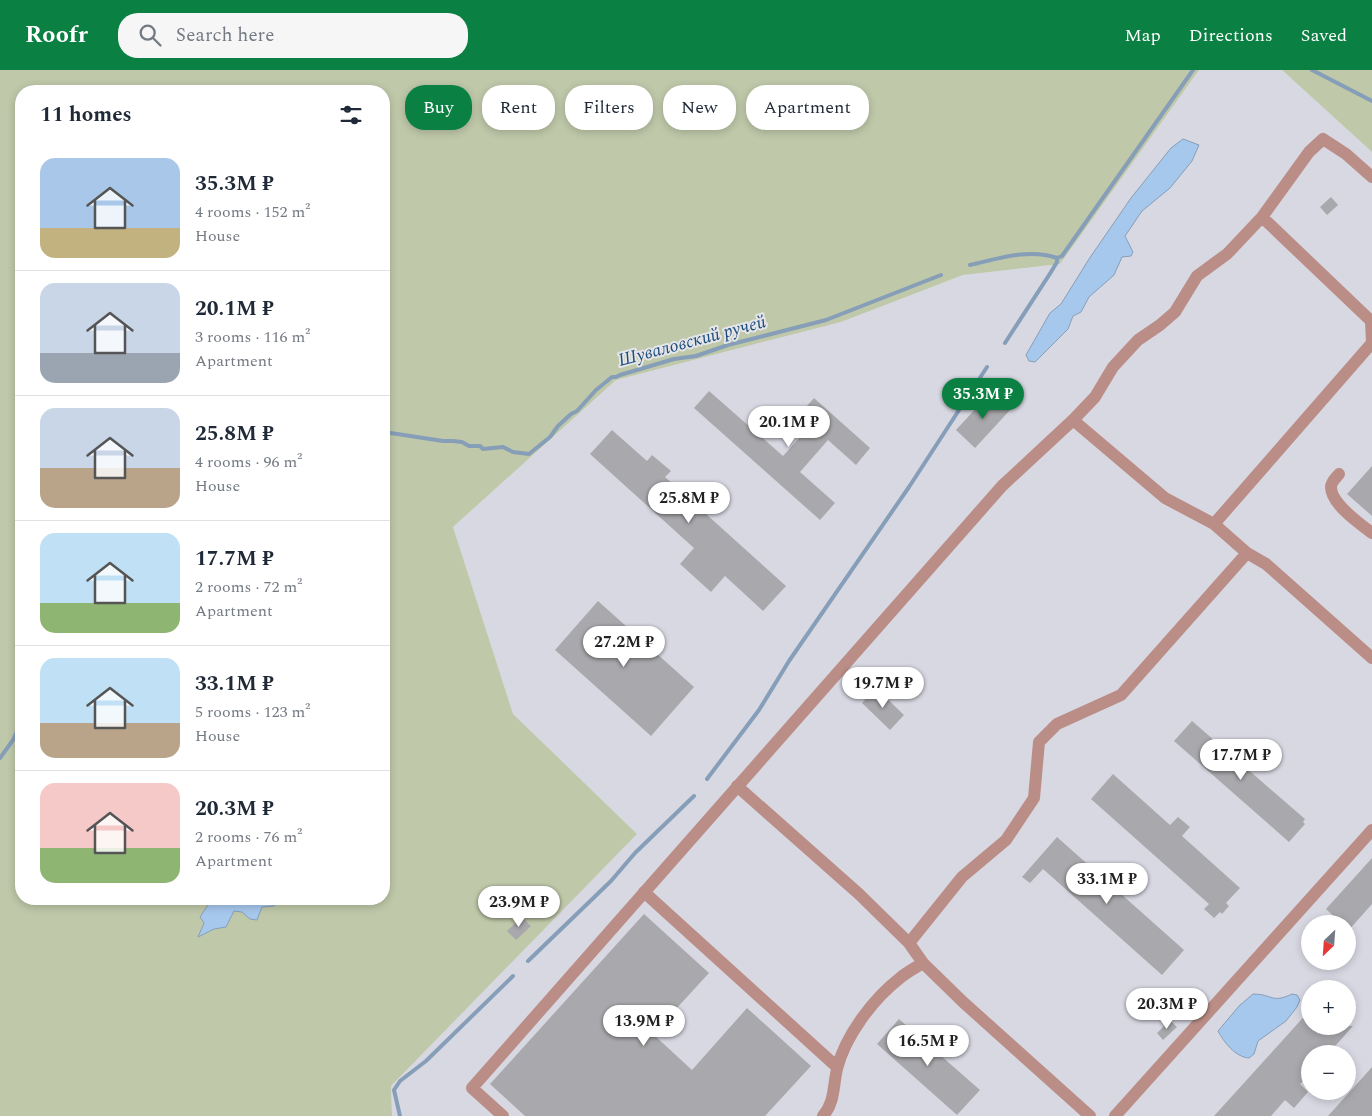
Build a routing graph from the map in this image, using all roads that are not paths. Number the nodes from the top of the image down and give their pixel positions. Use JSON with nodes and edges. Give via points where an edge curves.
{"nodes":[{"id":1,"x":1372,"y":177,"type":"edge"},
{"id":2,"x":1262,"y":217,"type":"junction"},
{"id":3,"x":1074,"y":420,"type":"junction"},
{"id":4,"x":1339,"y":474,"type":"dead end"},
{"id":5,"x":1214,"y":524,"type":"junction"},
{"id":6,"x":1372,"y":534,"type":"edge"},
{"id":7,"x":1247,"y":553,"type":"junction"},
{"id":8,"x":1372,"y":658,"type":"edge"},
{"id":9,"x":736,"y":786,"type":"junction"},
{"id":10,"x":1372,"y":830,"type":"edge"},
{"id":11,"x":644,"y":892,"type":"junction"},
{"id":12,"x":909,"y":944,"type":"junction"},
{"id":13,"x":923,"y":963,"type":"junction"},
{"id":14,"x":837,"y":1067,"type":"junction"},
{"id":15,"x":830,"y":1113,"type":"edge"},
{"id":16,"x":503,"y":1116,"type":"edge"},
{"id":17,"x":1090,"y":1116,"type":"edge"},
{"id":18,"x":1115,"y":1116,"type":"edge"}],
"edges":[{"from":1,"to":2,"type":"lane","via":[[1346,154],[1323,140],[1310,152]]},
{"from":2,"to":3,"type":"lane","via":[[1227,254],[1196,276],[1175,312],[1138,340],[1113,367],[1095,397]]},
{"from":2,"to":5,"type":"lane","via":[[1371,322],[1372,343]]},
{"from":3,"to":5,"type":"lane","via":[[1165,498]]},
{"from":3,"to":9,"type":"lane","via":[[1002,486]]},
{"from":4,"to":6,"type":"lane","via":[[1331,488],[1336,501]]},
{"from":5,"to":7,"type":"lane"},
{"from":7,"to":8,"type":"lane","via":[[1266,564]]},
{"from":7,"to":12,"type":"lane","via":[[1121,695],[1057,724],[1039,742],[1034,798],[1006,840],[962,877]]},
{"from":9,"to":11,"type":"lane"},
{"from":9,"to":12,"type":"lane","via":[[859,894]]},
{"from":10,"to":18,"type":"lane"},
{"from":11,"to":14,"type":"lane"},
{"from":11,"to":16,"type":"lane","via":[[472,1088]]},
{"from":12,"to":13,"type":"lane"},
{"from":13,"to":14,"type":"lane","via":[[900,977],[881,995],[852,1032]]},
{"from":13,"to":17,"type":"lane"},
{"from":14,"to":15,"type":"lane"}]}
